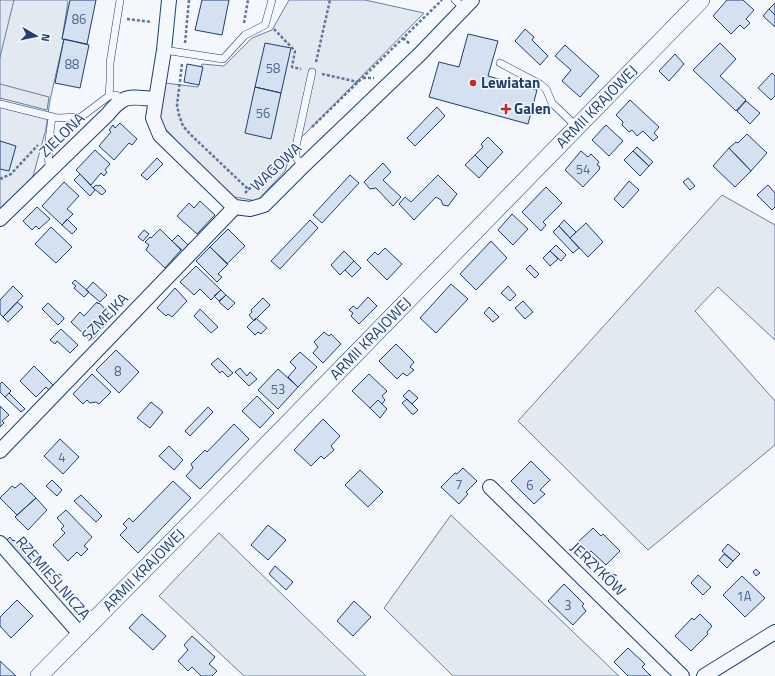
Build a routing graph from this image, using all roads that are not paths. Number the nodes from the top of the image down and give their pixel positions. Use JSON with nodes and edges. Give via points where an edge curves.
{"nodes":[{"id":1,"x":120,"y":0,"type":"edge"},
{"id":2,"x":169,"y":0,"type":"edge"},
{"id":3,"x":272,"y":0,"type":"edge"},
{"id":4,"x":696,"y":1,"type":"edge"},
{"id":5,"x":464,"y":3,"type":"edge"},
{"id":6,"x":164,"y":50,"type":"junction"},
{"id":7,"x":500,"y":63,"type":"dead end"},
{"id":8,"x":313,"y":72,"type":"road end"},
{"id":9,"x":109,"y":96,"type":"junction"},
{"id":10,"x":125,"y":99,"type":"junction"},
{"id":11,"x":156,"y":99,"type":"junction"},
{"id":12,"x":0,"y":104,"type":"edge"},
{"id":13,"x":52,"y":117,"type":"junction"},
{"id":14,"x":576,"y":127,"type":"junction"},
{"id":15,"x":302,"y":167,"type":"junction"},
{"id":16,"x":50,"y":170,"type":"junction"},
{"id":17,"x":234,"y":206,"type":"junction"},
{"id":18,"x":0,"y":219,"type":"edge"},
{"id":19,"x":0,"y":451,"type":"edge"},
{"id":20,"x":490,"y":487,"type":"dead end"},
{"id":21,"x":0,"y":543,"type":"edge"},
{"id":22,"x":775,"y":632,"type":"edge"},
{"id":23,"x":80,"y":634,"type":"junction"},
{"id":24,"x":39,"y":676,"type":"edge"},
{"id":25,"x":682,"y":676,"type":"edge"},
{"id":26,"x":704,"y":676,"type":"edge"}],
"edges":[{"from":1,"to":9,"type":"lane","via":[[110,63]]},
{"from":2,"to":6,"type":"street"},
{"from":3,"to":6,"type":"lane","via":[[265,25],[244,36],[223,59]]},
{"from":4,"to":14,"type":"street","name":"ARMII KRAJOWEJ"},
{"from":5,"to":15,"type":"street","name":"WAGOWA","via":[[420,54]]},
{"from":6,"to":11,"type":"street"},
{"from":7,"to":14,"type":"lane","via":[[546,89],[552,103]]},
{"from":8,"to":15,"type":"lane","via":[[297,142],[296,157]]},
{"from":9,"to":10,"type":"lane","via":[[116,95]]},
{"from":9,"to":13,"type":"lane","via":[[81,117]]},
{"from":10,"to":11,"type":"street"},
{"from":10,"to":16,"type":"street","name":"ZIELONA"},
{"from":11,"to":17,"type":"street","via":[[153,118],[160,135]]},
{"from":12,"to":13,"type":"lane"},
{"from":13,"to":16,"type":"lane"},
{"from":14,"to":23,"type":"street","name":"ARMII KRAJOWEJ"},
{"from":15,"to":17,"type":"street","name":"WAGOWA","via":[[264,205],[250,208]]},
{"from":16,"to":18,"type":"street","name":"ZIELONA"},
{"from":17,"to":19,"type":"street","name":"SZMEJKA"},
{"from":20,"to":25,"type":"street","name":"JERZYKÓW"},
{"from":21,"to":23,"type":"street","name":"RZEMIEŚLNICZA"},
{"from":22,"to":26,"type":"street"},
{"from":23,"to":24,"type":"street","name":"ARMII KRAJOWEJ"}]}
